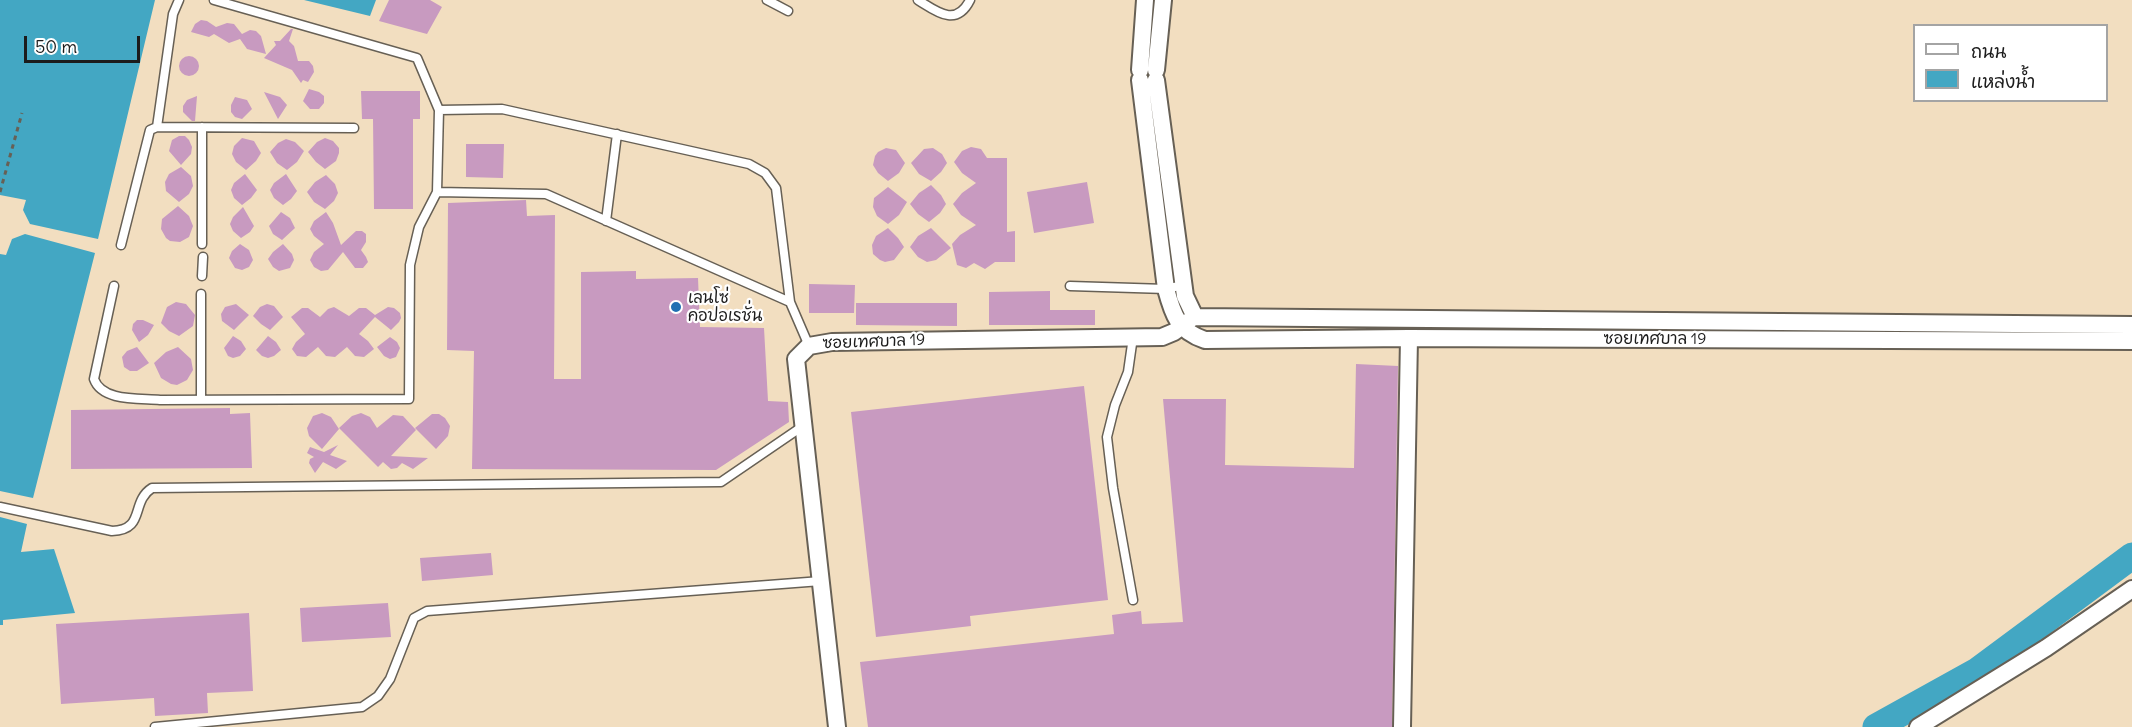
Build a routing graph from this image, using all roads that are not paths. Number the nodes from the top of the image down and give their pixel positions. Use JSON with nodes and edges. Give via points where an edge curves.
{"nodes":[{"id":1,"x":179,"y":0,"type":"edge"},
{"id":2,"x":214,"y":0,"type":"edge"},
{"id":3,"x":767,"y":0,"type":"edge"},
{"id":4,"x":918,"y":0,"type":"edge"},
{"id":5,"x":970,"y":0,"type":"edge"},
{"id":6,"x":1145,"y":0,"type":"edge"},
{"id":7,"x":1162,"y":0,"type":"edge"},
{"id":8,"x":788,"y":11,"type":"dead end"},
{"id":9,"x":1148,"y":75,"type":"junction"},
{"id":10,"x":439,"y":110,"type":"junction"},
{"id":11,"x":202,"y":126,"type":"junction"},
{"id":12,"x":157,"y":127,"type":"junction"},
{"id":13,"x":354,"y":128,"type":"dead end"},
{"id":14,"x":616,"y":134,"type":"junction"},
{"id":15,"x":438,"y":192,"type":"junction"},
{"id":16,"x":606,"y":221,"type":"junction"},
{"id":17,"x":202,"y":244,"type":"dead end"},
{"id":18,"x":121,"y":245,"type":"dead end"},
{"id":19,"x":203,"y":257,"type":"dead end"},
{"id":20,"x":202,"y":276,"type":"dead end"},
{"id":21,"x":1183,"y":285,"type":"junction"},
{"id":22,"x":114,"y":286,"type":"dead end"},
{"id":23,"x":1070,"y":286,"type":"dead end"},
{"id":24,"x":1166,"y":289,"type":"junction"},
{"id":25,"x":201,"y":294,"type":"dead end"},
{"id":26,"x":790,"y":302,"type":"junction"},
{"id":27,"x":1189,"y":322,"type":"junction"},
{"id":28,"x":2132,"y":325,"type":"edge"},
{"id":29,"x":1133,"y":337,"type":"junction"},
{"id":30,"x":1409,"y":338,"type":"junction"},
{"id":31,"x":2132,"y":341,"type":"edge"},
{"id":32,"x":809,"y":346,"type":"junction"},
{"id":33,"x":201,"y":400,"type":"junction"},
{"id":34,"x":803,"y":426,"type":"junction"},
{"id":35,"x":0,"y":507,"type":"edge"},
{"id":36,"x":821,"y":581,"type":"junction"},
{"id":37,"x":2132,"y":588,"type":"edge"},
{"id":38,"x":1133,"y":600,"type":"dead end"},
{"id":39,"x":155,"y":727,"type":"edge"},
{"id":40,"x":837,"y":727,"type":"edge"},
{"id":41,"x":1401,"y":727,"type":"edge"},
{"id":42,"x":1918,"y":727,"type":"edge"}],
"edges":[{"from":1,"to":12,"type":"lane","via":[[173,14]]},
{"from":2,"to":10,"type":"lane","via":[[417,58]]},
{"from":3,"to":8,"type":"lane"},
{"from":4,"to":5,"type":"lane","via":[[945,16],[956,15]]},
{"from":6,"to":9,"type":"street"},
{"from":7,"to":9,"type":"street"},
{"from":9,"to":21,"type":"street"},
{"from":9,"to":24,"type":"street"},
{"from":10,"to":14,"type":"lane","via":[[502,109]]},
{"from":10,"to":15,"type":"lane"},
{"from":11,"to":12,"type":"lane"},
{"from":11,"to":13,"type":"lane"},
{"from":11,"to":17,"type":"lane"},
{"from":12,"to":18,"type":"lane","via":[[150,130]]},
{"from":14,"to":16,"type":"lane"},
{"from":14,"to":26,"type":"lane","via":[[749,164],[765,173],[776,188]]},
{"from":15,"to":16,"type":"lane","via":[[546,194]]},
{"from":15,"to":33,"type":"lane","via":[[419,227],[410,265],[409,399]]},
{"from":16,"to":26,"type":"lane"},
{"from":19,"to":20,"type":"lane"},
{"from":21,"to":24,"type":"lane"},
{"from":21,"to":27,"type":"street","via":[[1190,308]]},
{"from":22,"to":33,"type":"lane","via":[[94,379],[96,385],[121,397]]},
{"from":23,"to":24,"type":"lane"},
{"from":24,"to":27,"type":"street","via":[[1171,308]]},
{"from":25,"to":33,"type":"lane"},
{"from":26,"to":32,"type":"lane"},
{"from":27,"to":28,"type":"street","name":"ซอยเทศบาล 19"},
{"from":27,"to":29,"type":"street","name":"ซอยเทศบาล 19","via":[[1174,333]]},
{"from":27,"to":30,"type":"street","name":"ซอยเทศบาล 19","via":[[1189,335],[1205,340]]},
{"from":29,"to":32,"type":"street","name":"ซอยเทศบาล 19","via":[[832,342]]},
{"from":29,"to":38,"type":"lane","via":[[1128,372],[1107,437]]},
{"from":30,"to":31,"type":"street","name":"ซอยเทศบาล 19"},
{"from":30,"to":41,"type":"street"},
{"from":32,"to":34,"type":"street","name":"ซอยเทศบาล 19","via":[[796,359]]},
{"from":34,"to":35,"type":"lane","via":[[721,482],[152,488],[145,492],[132,525],[125,531]]},
{"from":34,"to":36,"type":"street","name":"ซอยเทศบาล 19"},
{"from":36,"to":39,"type":"lane","via":[[427,611],[414,618],[390,679],[378,696],[362,706]]},
{"from":36,"to":40,"type":"street","name":"ซอยเทศบาล 19"},
{"from":37,"to":42,"type":"street","via":[[2046,648]]}]}
